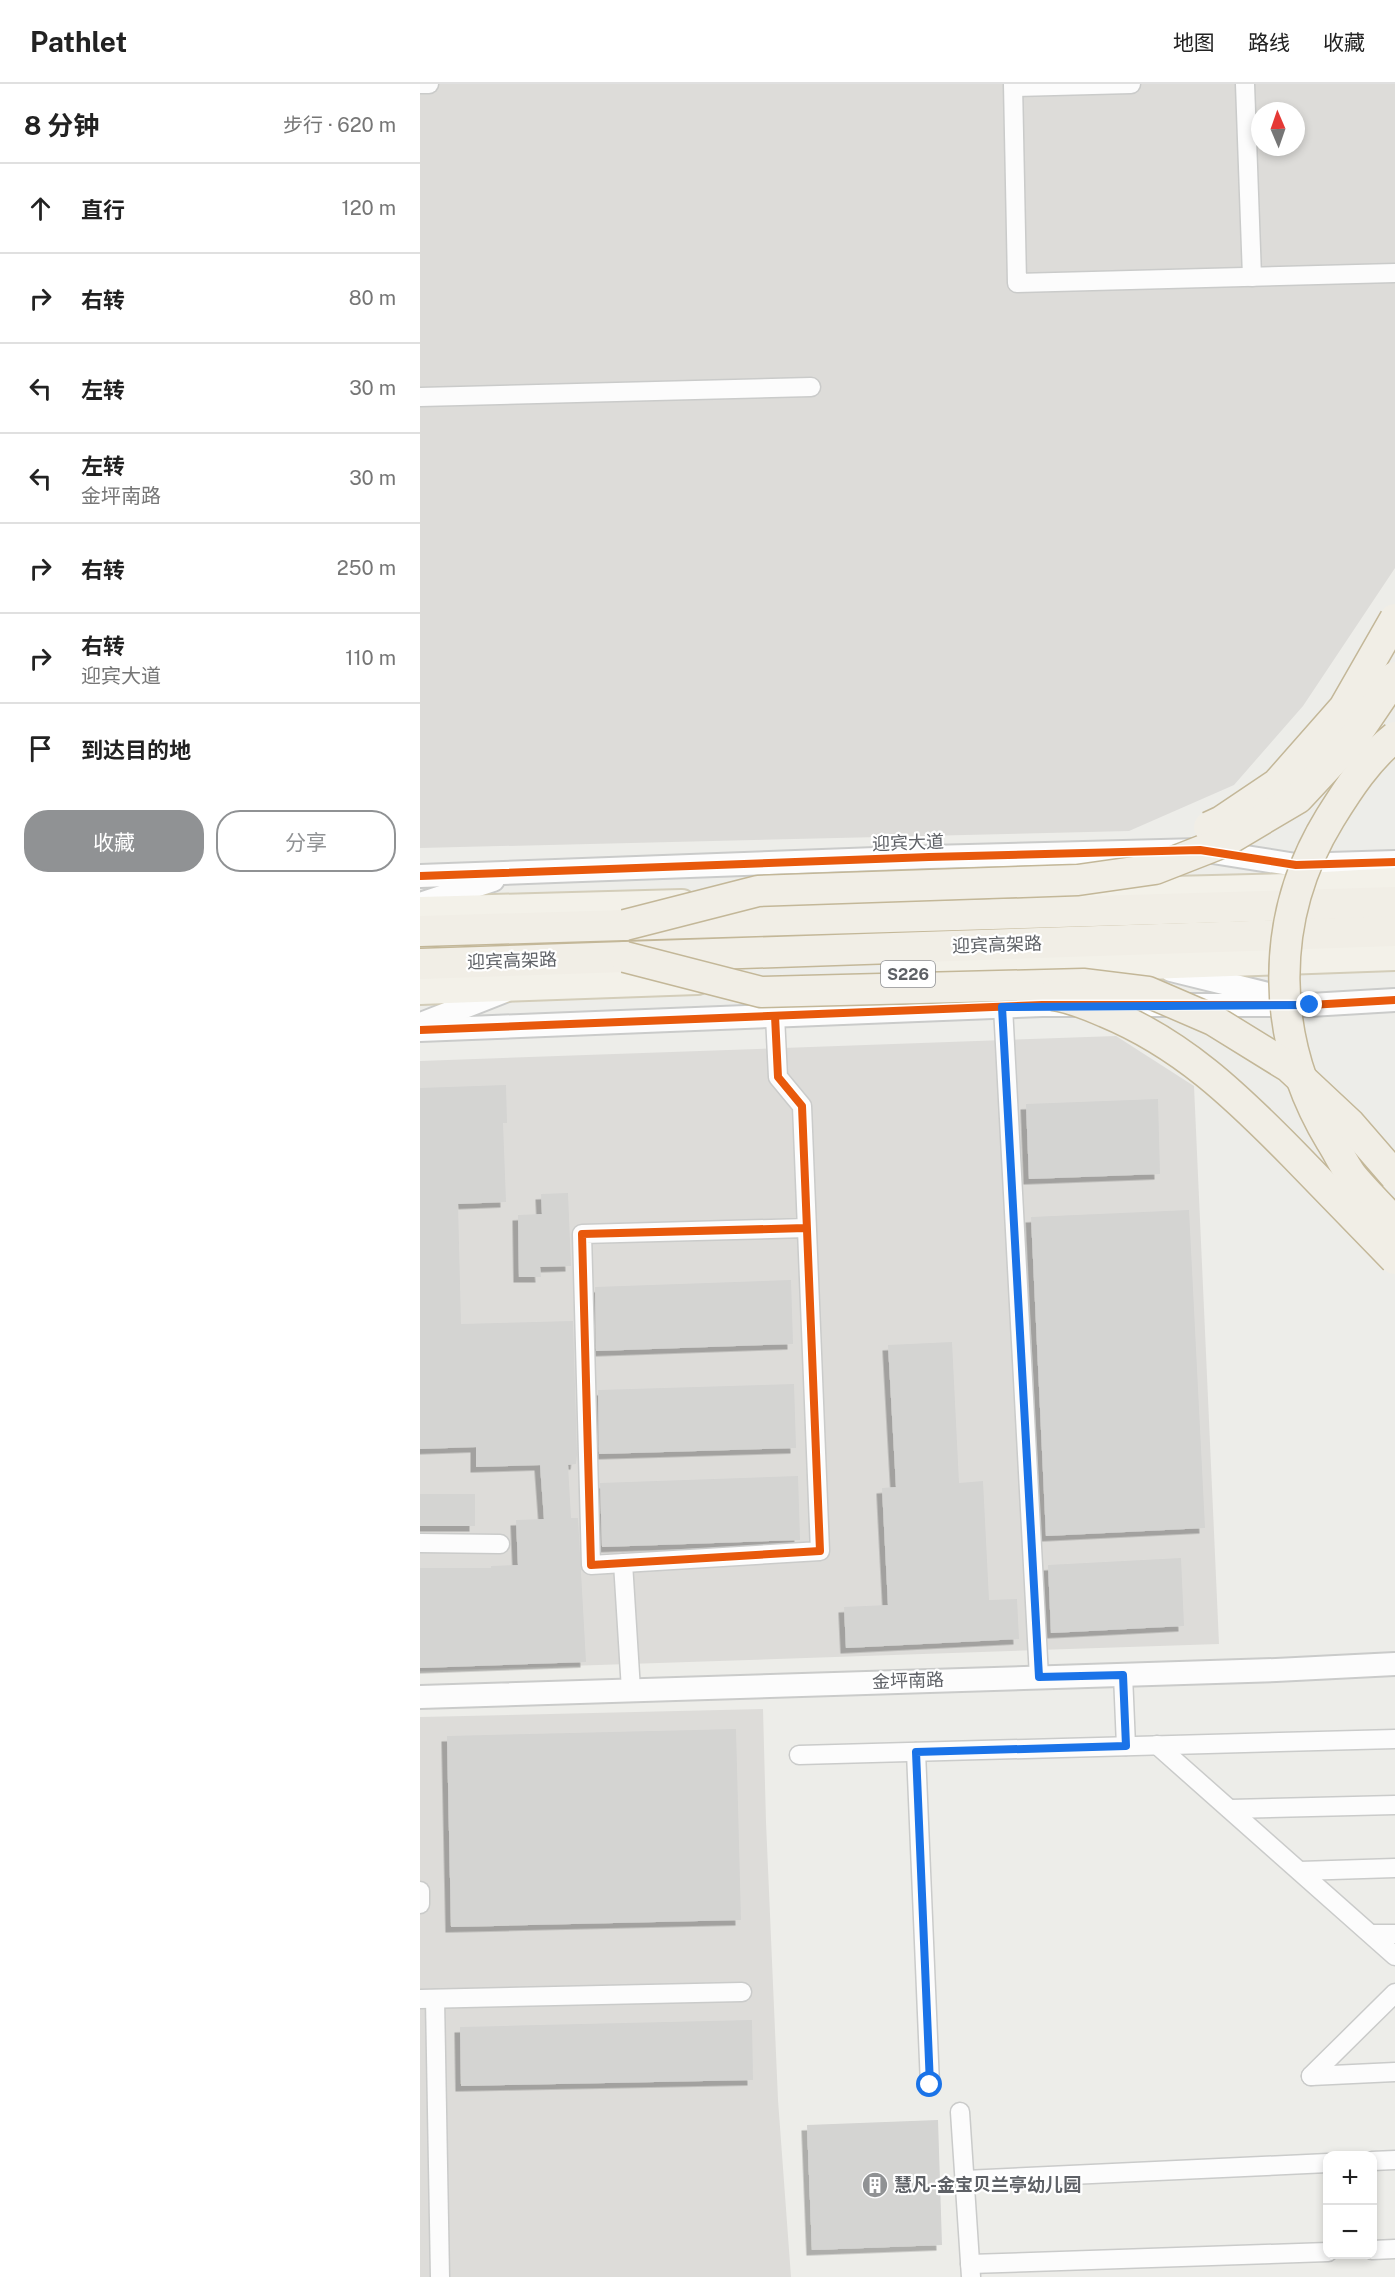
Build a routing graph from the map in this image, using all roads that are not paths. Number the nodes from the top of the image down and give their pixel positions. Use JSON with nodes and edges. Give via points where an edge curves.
{"nodes":[{"id":1,"x":420,"y":84,"type":"edge"},
{"id":2,"x":429,"y":84,"type":"edge"},
{"id":3,"x":1131,"y":84,"type":"edge"},
{"id":4,"x":1245,"y":84,"type":"edge"},
{"id":5,"x":1014,"y":85,"type":"edge"},
{"id":6,"x":1395,"y":273,"type":"edge"},
{"id":7,"x":1252,"y":277,"type":"junction"},
{"id":8,"x":811,"y":387,"type":"dead end"},
{"id":9,"x":420,"y":397,"type":"edge"},
{"id":10,"x":1395,"y":619,"type":"edge"},
{"id":11,"x":1395,"y":677,"type":"edge"},
{"id":12,"x":1395,"y":737,"type":"edge"},
{"id":13,"x":1395,"y":862,"type":"edge"},
{"id":14,"x":517,"y":872,"type":"junction"},
{"id":15,"x":420,"y":876,"type":"edge"},
{"id":16,"x":1078,"y":880,"type":"junction"},
{"id":17,"x":1395,"y":882,"type":"edge"},
{"id":18,"x":1395,"y":902,"type":"edge"},
{"id":19,"x":420,"y":904,"type":"edge"},
{"id":20,"x":420,"y":910,"type":"edge"},
{"id":21,"x":624,"y":925,"type":"junction"},
{"id":22,"x":420,"y":931,"type":"edge"},
{"id":23,"x":1395,"y":931,"type":"edge"},
{"id":24,"x":1395,"y":956,"type":"edge"},
{"id":25,"x":625,"y":957,"type":"junction"},
{"id":26,"x":420,"y":964,"type":"edge"},
{"id":27,"x":1155,"y":966,"type":"junction"},
{"id":28,"x":522,"y":985,"type":"junction"},
{"id":29,"x":420,"y":990,"type":"edge"},
{"id":30,"x":1001,"y":997,"type":"junction"},
{"id":31,"x":1395,"y":1000,"type":"edge"},
{"id":32,"x":1310,"y":1005,"type":"junction"},
{"id":33,"x":775,"y":1016,"type":"junction"},
{"id":34,"x":420,"y":1024,"type":"edge"},
{"id":35,"x":420,"y":1030,"type":"edge"},
{"id":36,"x":1395,"y":1176,"type":"edge"},
{"id":37,"x":1395,"y":1223,"type":"edge"},
{"id":38,"x":806,"y":1228,"type":"junction"},
{"id":39,"x":1395,"y":1259,"type":"edge"},
{"id":40,"x":420,"y":1543,"type":"edge"},
{"id":41,"x":500,"y":1544,"type":"dead end"},
{"id":42,"x":623,"y":1563,"type":"junction"},
{"id":43,"x":1395,"y":1664,"type":"edge"},
{"id":44,"x":1123,"y":1675,"type":"junction"},
{"id":45,"x":1039,"y":1677,"type":"junction"},
{"id":46,"x":631,"y":1690,"type":"junction"},
{"id":47,"x":420,"y":1697,"type":"edge"},
{"id":48,"x":1395,"y":1739,"type":"edge"},
{"id":49,"x":1157,"y":1745,"type":"junction"},
{"id":50,"x":1126,"y":1746,"type":"junction"},
{"id":51,"x":916,"y":1752,"type":"junction"},
{"id":52,"x":800,"y":1755,"type":"dead end"},
{"id":53,"x":1395,"y":1805,"type":"edge"},
{"id":54,"x":1230,"y":1809,"type":"junction"},
{"id":55,"x":1395,"y":1868,"type":"edge"},
{"id":56,"x":1300,"y":1871,"type":"junction"},
{"id":57,"x":420,"y":1891,"type":"edge"},
{"id":58,"x":420,"y":1904,"type":"edge"},
{"id":59,"x":1373,"y":1934,"type":"junction"},
{"id":60,"x":1395,"y":1934,"type":"edge"},
{"id":61,"x":1395,"y":1956,"type":"edge"},
{"id":62,"x":742,"y":1992,"type":"dead end"},
{"id":63,"x":1392,"y":1998,"type":"edge"},
{"id":64,"x":428,"y":1999,"type":"edge"},
{"id":65,"x":1395,"y":2072,"type":"edge"},
{"id":66,"x":930,"y":2085,"type":"dead end"},
{"id":67,"x":960,"y":2112,"type":"dead end"},
{"id":68,"x":1395,"y":2160,"type":"edge"},
{"id":69,"x":1377,"y":2161,"type":"edge"},
{"id":70,"x":1323,"y":2163,"type":"edge"},
{"id":71,"x":965,"y":2180,"type":"junction"},
{"id":72,"x":1395,"y":2249,"type":"edge"},
{"id":73,"x":1377,"y":2250,"type":"edge"},
{"id":74,"x":1323,"y":2252,"type":"edge"},
{"id":75,"x":971,"y":2271,"type":"edge"},
{"id":76,"x":440,"y":2277,"type":"edge"}],
"edges":[{"from":1,"to":2,"type":"street"},
{"from":3,"to":5,"type":"street"},
{"from":4,"to":7,"type":"street"},
{"from":5,"to":7,"type":"street","via":[[1017,283]]},
{"from":6,"to":7,"type":"street"},
{"from":8,"to":9,"type":"street"},
{"from":10,"to":16,"type":"highway","bridge":true,"via":[[1344,708],[1277,784],[1222,821],[1174,844]]},
{"from":11,"to":16,"type":"highway","bridge":true,"via":[[1353,739],[1298,798],[1224,842],[1175,861],[1155,868]]},
{"from":12,"to":37,"type":"highway","bridge":true,"via":[[1351,783],[1318,838],[1288,922],[1283,975],[1287,1026],[1314,1113],[1351,1175]]},
{"from":13,"to":14,"type":"street","name":"迎宾大道","via":[[1296,866],[1200,850]]},
{"from":14,"to":15,"type":"street","name":"迎宾大道"},
{"from":14,"to":19,"type":"street"},
{"from":16,"to":21,"type":"highway","bridge":true,"via":[[758,891]]},
{"from":17,"to":20,"type":"main road"},
{"from":18,"to":21,"type":"highway","name":"迎宾高架路","bridge":true},
{"from":21,"to":22,"type":"highway","name":"迎宾高架路"},
{"from":23,"to":25,"type":"highway","name":"迎宾高架路","bridge":true},
{"from":24,"to":27,"type":"main road","number":"S226"},
{"from":25,"to":26,"type":"highway","name":"迎宾高架路"},
{"from":25,"to":30,"type":"highway","bridge":true,"via":[[761,992]]},
{"from":27,"to":28,"type":"main road","number":"S226"},
{"from":27,"to":32,"type":"street"},
{"from":28,"to":29,"type":"main road","number":"S226"},
{"from":28,"to":34,"type":"street"},
{"from":30,"to":32,"type":"street"},
{"from":30,"to":33,"type":"street"},
{"from":30,"to":36,"type":"highway","bridge":true,"via":[[1083,984],[1148,992],[1214,1020],[1289,1067],[1350,1124]]},
{"from":30,"to":39,"type":"highway","bridge":true,"via":[[1071,998],[1126,1020],[1169,1044],[1249,1109]]},
{"from":30,"to":45,"type":"street"},
{"from":31,"to":32,"type":"street"},
{"from":33,"to":35,"type":"street"},
{"from":33,"to":38,"type":"street","via":[[778,1077],[802,1106]]},
{"from":38,"to":42,"type":"street","via":[[819,1551]]},
{"from":38,"to":42,"type":"street","via":[[582,1234],[591,1565]]},
{"from":40,"to":41,"type":"street"},
{"from":42,"to":46,"type":"street"},
{"from":43,"to":44,"type":"street","name":"金坪南路"},
{"from":44,"to":45,"type":"street","name":"金坪南路"},
{"from":44,"to":50,"type":"street"},
{"from":45,"to":46,"type":"street","name":"金坪南路"},
{"from":46,"to":47,"type":"street","name":"金坪南路"},
{"from":48,"to":49,"type":"street"},
{"from":49,"to":50,"type":"street"},
{"from":49,"to":54,"type":"street"},
{"from":50,"to":51,"type":"street"},
{"from":51,"to":52,"type":"street"},
{"from":51,"to":66,"type":"street"},
{"from":53,"to":54,"type":"street"},
{"from":54,"to":56,"type":"street"},
{"from":55,"to":56,"type":"street"},
{"from":56,"to":59,"type":"street"},
{"from":57,"to":58,"type":"street"},
{"from":59,"to":60,"type":"street"},
{"from":59,"to":61,"type":"street"},
{"from":62,"to":64,"type":"street"},
{"from":63,"to":65,"type":"street","via":[[1311,2076]]},
{"from":64,"to":76,"type":"street"},
{"from":67,"to":71,"type":"street"},
{"from":68,"to":69,"type":"street"},
{"from":70,"to":71,"type":"street"},
{"from":71,"to":75,"type":"street"},
{"from":72,"to":73,"type":"street"},
{"from":74,"to":75,"type":"street"}]}
